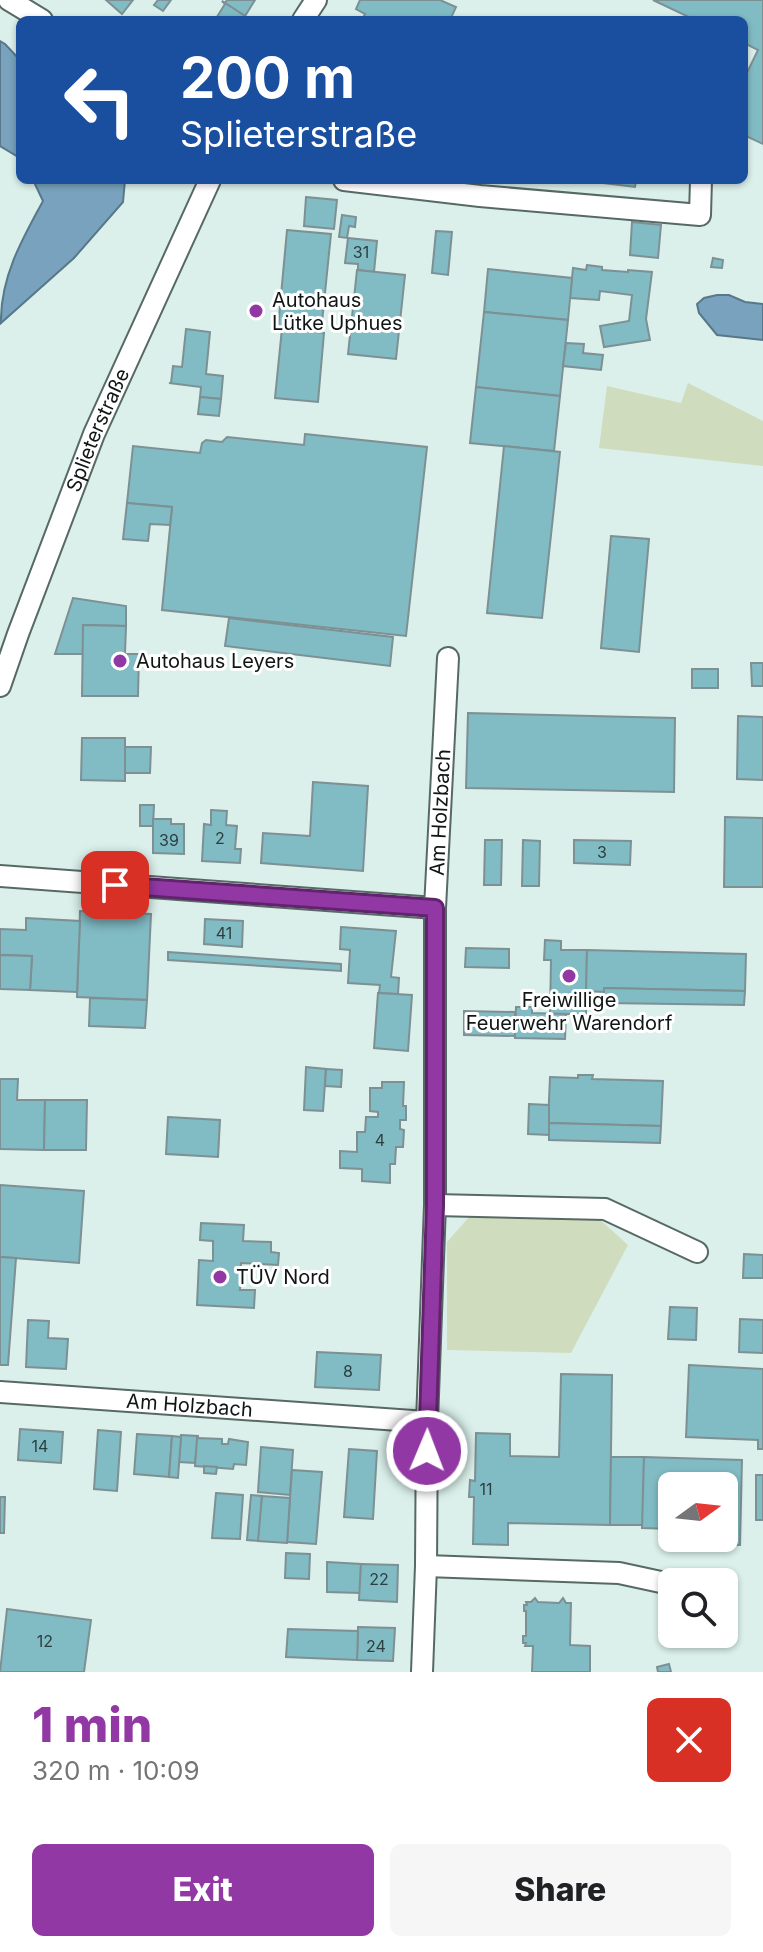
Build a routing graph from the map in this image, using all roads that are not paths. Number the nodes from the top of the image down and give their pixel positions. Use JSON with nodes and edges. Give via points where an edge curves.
{"nodes":[{"id":1,"x":9,"y":0,"type":"edge"},
{"id":2,"x":35,"y":16,"type":"edge"},
{"id":3,"x":208,"y":184,"type":"edge"},
{"id":4,"x":378,"y":184,"type":"edge"},
{"id":5,"x":701,"y":184,"type":"edge"},
{"id":6,"x":448,"y":658,"type":"dead end"},
{"id":7,"x":0,"y":686,"type":"edge"},
{"id":8,"x":0,"y":876,"type":"edge"},
{"id":9,"x":435,"y":908,"type":"junction"},
{"id":10,"x":435,"y":1205,"type":"junction"},
{"id":11,"x":697,"y":1252,"type":"dead end"},
{"id":12,"x":0,"y":1392,"type":"edge"},
{"id":13,"x":427,"y":1422,"type":"junction"},
{"id":14,"x":426,"y":1566,"type":"junction"},
{"id":15,"x":658,"y":1581,"type":"edge"},
{"id":16,"x":422,"y":1672,"type":"edge"}],
"edges":[{"from":1,"to":2,"type":"street"},
{"from":3,"to":7,"type":"street","name":"Splieterstraße","via":[[94,434]]},
{"from":4,"to":5,"type":"street","via":[[700,215]]},
{"from":6,"to":9,"type":"street","name":"Am Holzbach"},
{"from":8,"to":9,"type":"street"},
{"from":9,"to":10,"type":"street","name":"Am Holzbach"},
{"from":10,"to":11,"type":"street","via":[[605,1209]]},
{"from":10,"to":13,"type":"street","name":"Am Holzbach"},
{"from":12,"to":13,"type":"street","name":"Am Holzbach"},
{"from":13,"to":14,"type":"street","name":"Am Holzbach"},
{"from":14,"to":15,"type":"street","via":[[619,1573]]},
{"from":14,"to":16,"type":"street","name":"Am Holzbach"}]}
